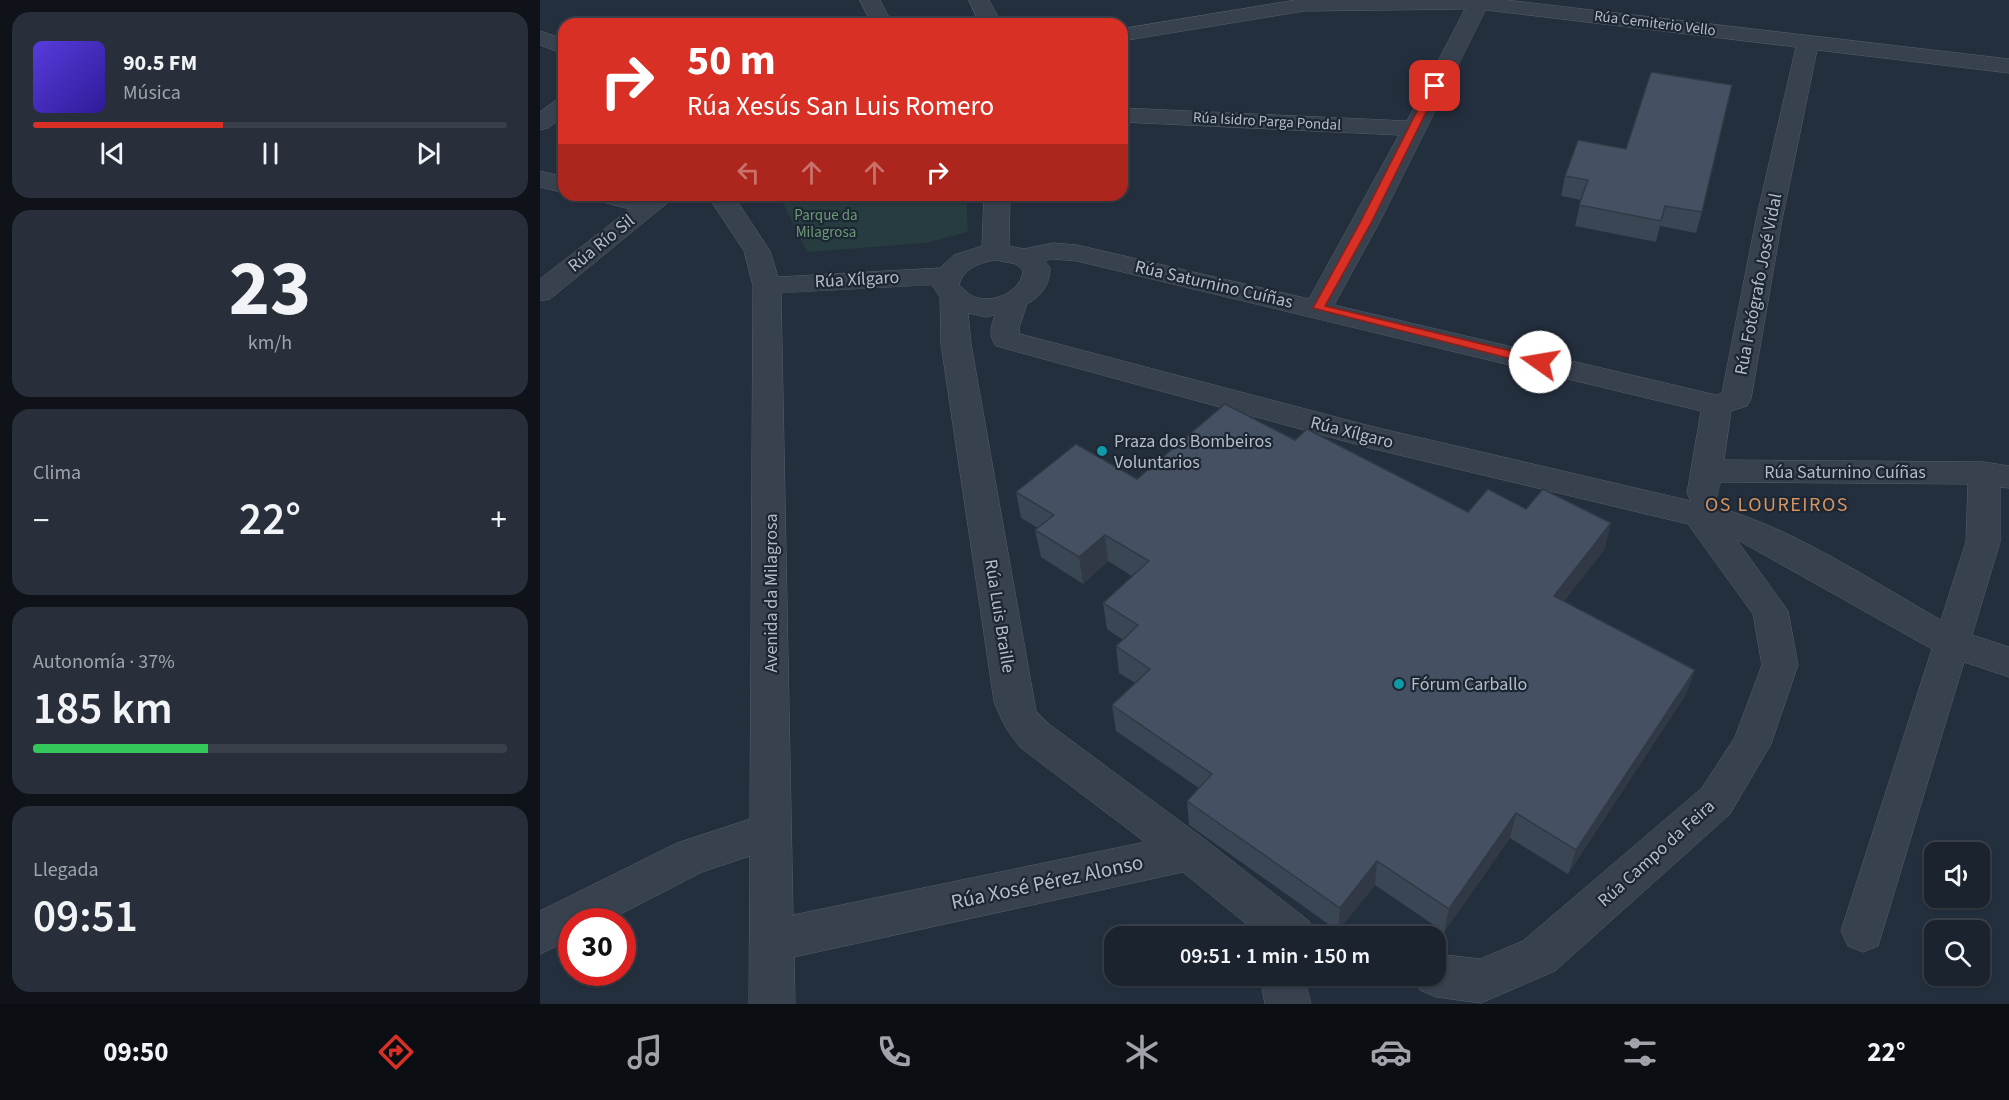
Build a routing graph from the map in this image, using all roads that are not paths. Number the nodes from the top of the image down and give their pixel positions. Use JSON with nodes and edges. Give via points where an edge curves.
{"nodes":[{"id":1,"x":870,"y":0,"type":"edge"},
{"id":2,"x":979,"y":0,"type":"edge"},
{"id":3,"x":1304,"y":3,"type":"edge"},
{"id":4,"x":1479,"y":3,"type":"junction"},
{"id":5,"x":879,"y":18,"type":"edge"},
{"id":6,"x":988,"y":18,"type":"edge"},
{"id":7,"x":540,"y":26,"type":"edge"},
{"id":8,"x":558,"y":27,"type":"edge"},
{"id":9,"x":1128,"y":34,"type":"edge"},
{"id":10,"x":540,"y":37,"type":"edge"},
{"id":11,"x":1808,"y":41,"type":"junction"},
{"id":12,"x":558,"y":45,"type":"edge"},
{"id":13,"x":2009,"y":66,"type":"edge"},
{"id":14,"x":558,"y":110,"type":"edge"},
{"id":15,"x":1128,"y":115,"type":"edge"},
{"id":16,"x":540,"y":123,"type":"edge"},
{"id":17,"x":1413,"y":128,"type":"junction"},
{"id":18,"x":540,"y":178,"type":"edge"},
{"id":19,"x":558,"y":183,"type":"edge"},
{"id":20,"x":655,"y":201,"type":"edge"},
{"id":21,"x":724,"y":201,"type":"edge"},
{"id":22,"x":997,"y":201,"type":"edge"},
{"id":23,"x":995,"y":252,"type":"junction"},
{"id":24,"x":1024,"y":257,"type":"junction"},
{"id":25,"x":768,"y":286,"type":"junction"},
{"id":26,"x":950,"y":288,"type":"junction"},
{"id":27,"x":540,"y":293,"type":"edge"},
{"id":28,"x":1014,"y":302,"type":"junction"},
{"id":29,"x":1318,"y":308,"type":"junction"},
{"id":30,"x":1006,"y":340,"type":"junction"},
{"id":31,"x":956,"y":344,"type":"junction"},
{"id":32,"x":1717,"y":405,"type":"junction"},
{"id":33,"x":1706,"y":471,"type":"junction"},
{"id":34,"x":1996,"y":475,"type":"edge"},
{"id":35,"x":1699,"y":515,"type":"junction"},
{"id":36,"x":1952,"y":643,"type":"junction"},
{"id":37,"x":2009,"y":662,"type":"edge"},
{"id":38,"x":772,"y":831,"type":"junction"},
{"id":39,"x":1189,"y":852,"type":"junction"},
{"id":40,"x":1282,"y":926,"type":"edge"},
{"id":41,"x":1863,"y":931,"type":"dead end"},
{"id":42,"x":540,"y":933,"type":"edge"},
{"id":43,"x":774,"y":940,"type":"junction"},
{"id":44,"x":1446,"y":978,"type":"edge"},
{"id":45,"x":1284,"y":986,"type":"edge"},
{"id":46,"x":1485,"y":992,"type":"edge"},
{"id":47,"x":772,"y":1004,"type":"edge"},
{"id":48,"x":1288,"y":1004,"type":"edge"}],
"edges":[{"from":1,"to":5,"type":"street"},
{"from":2,"to":6,"type":"street"},
{"from":3,"to":4,"type":"street","name":"Rúa Cemiterio Vello"},
{"from":3,"to":9,"type":"street","name":"Rúa Cemiterio Vello"},
{"from":4,"to":11,"type":"street","name":"Rúa Cemiterio Vello"},
{"from":4,"to":17,"type":"street"},
{"from":7,"to":8,"type":"street"},
{"from":10,"to":12,"type":"street"},
{"from":11,"to":13,"type":"street","name":"Rúa Cemiterio Vello"},
{"from":11,"to":32,"type":"street","name":"Rúa Fotógrafo José Vidal","via":[[1736,399]]},
{"from":14,"to":16,"type":"street"},
{"from":15,"to":17,"type":"street","name":"Rúa Isidro Parga Pondal"},
{"from":17,"to":29,"type":"street"},
{"from":18,"to":19,"type":"street"},
{"from":20,"to":27,"type":"street","name":"Rúa Río Sil"},
{"from":21,"to":25,"type":"street","name":"Avenida da Milagrosa","via":[[757,251]]},
{"from":22,"to":23,"type":"street"},
{"from":23,"to":24,"type":"street"},
{"from":23,"to":26,"type":"street","via":[[964,260],[953,268]]},
{"from":24,"to":28,"type":"street","via":[[1035,266],[1036,286]]},
{"from":24,"to":29,"type":"street","name":"Rúa Saturnino Cuíñas","via":[[1053,251],[1077,253]]},
{"from":25,"to":26,"type":"street","name":"Rúa Xílgaro","via":[[925,276]]},
{"from":25,"to":38,"type":"street","name":"Avenida da Milagrosa"},
{"from":26,"to":28,"type":"street","via":[[975,307]]},
{"from":26,"to":31,"type":"street","name":"Rúa Luis Braille"},
{"from":28,"to":30,"type":"street","via":[[1005,328]]},
{"from":29,"to":32,"type":"street","name":"Rúa Saturnino Cuíñas"},
{"from":30,"to":31,"type":"street","name":"Rúa Xílgaro","via":[[978,338]]},
{"from":30,"to":35,"type":"street","name":"Rúa Xílgaro","via":[[1370,437]]},
{"from":31,"to":39,"type":"street","name":"Rúa Luis Braille","via":[[1013,701],[1020,720],[1035,736]]},
{"from":32,"to":33,"type":"street"},
{"from":33,"to":34,"type":"street","name":"Rúa Saturnino Cuíñas"},
{"from":33,"to":35,"type":"street"},
{"from":34,"to":36,"type":"street","via":[[1983,542]]},
{"from":35,"to":36,"type":"street","via":[[1729,522],[1772,542]]},
{"from":35,"to":46,"type":"street","name":"Rúa Campo da Feira","via":[[1770,611],[1780,665],[1752,744],[1716,801],[1539,956]]},
{"from":36,"to":37,"type":"street"},
{"from":36,"to":41,"type":"street"},
{"from":38,"to":42,"type":"street","via":[[692,856]]},
{"from":38,"to":43,"type":"street","name":"Avenida da Milagrosa"},
{"from":39,"to":40,"type":"street"},
{"from":39,"to":43,"type":"street","name":"Rúa Xosé Pérez Alonso"},
{"from":43,"to":47,"type":"street","name":"Avenida da Milagrosa"},
{"from":44,"to":46,"type":"street","name":"Rúa Campo da Feira"},
{"from":45,"to":48,"type":"street"}]}
